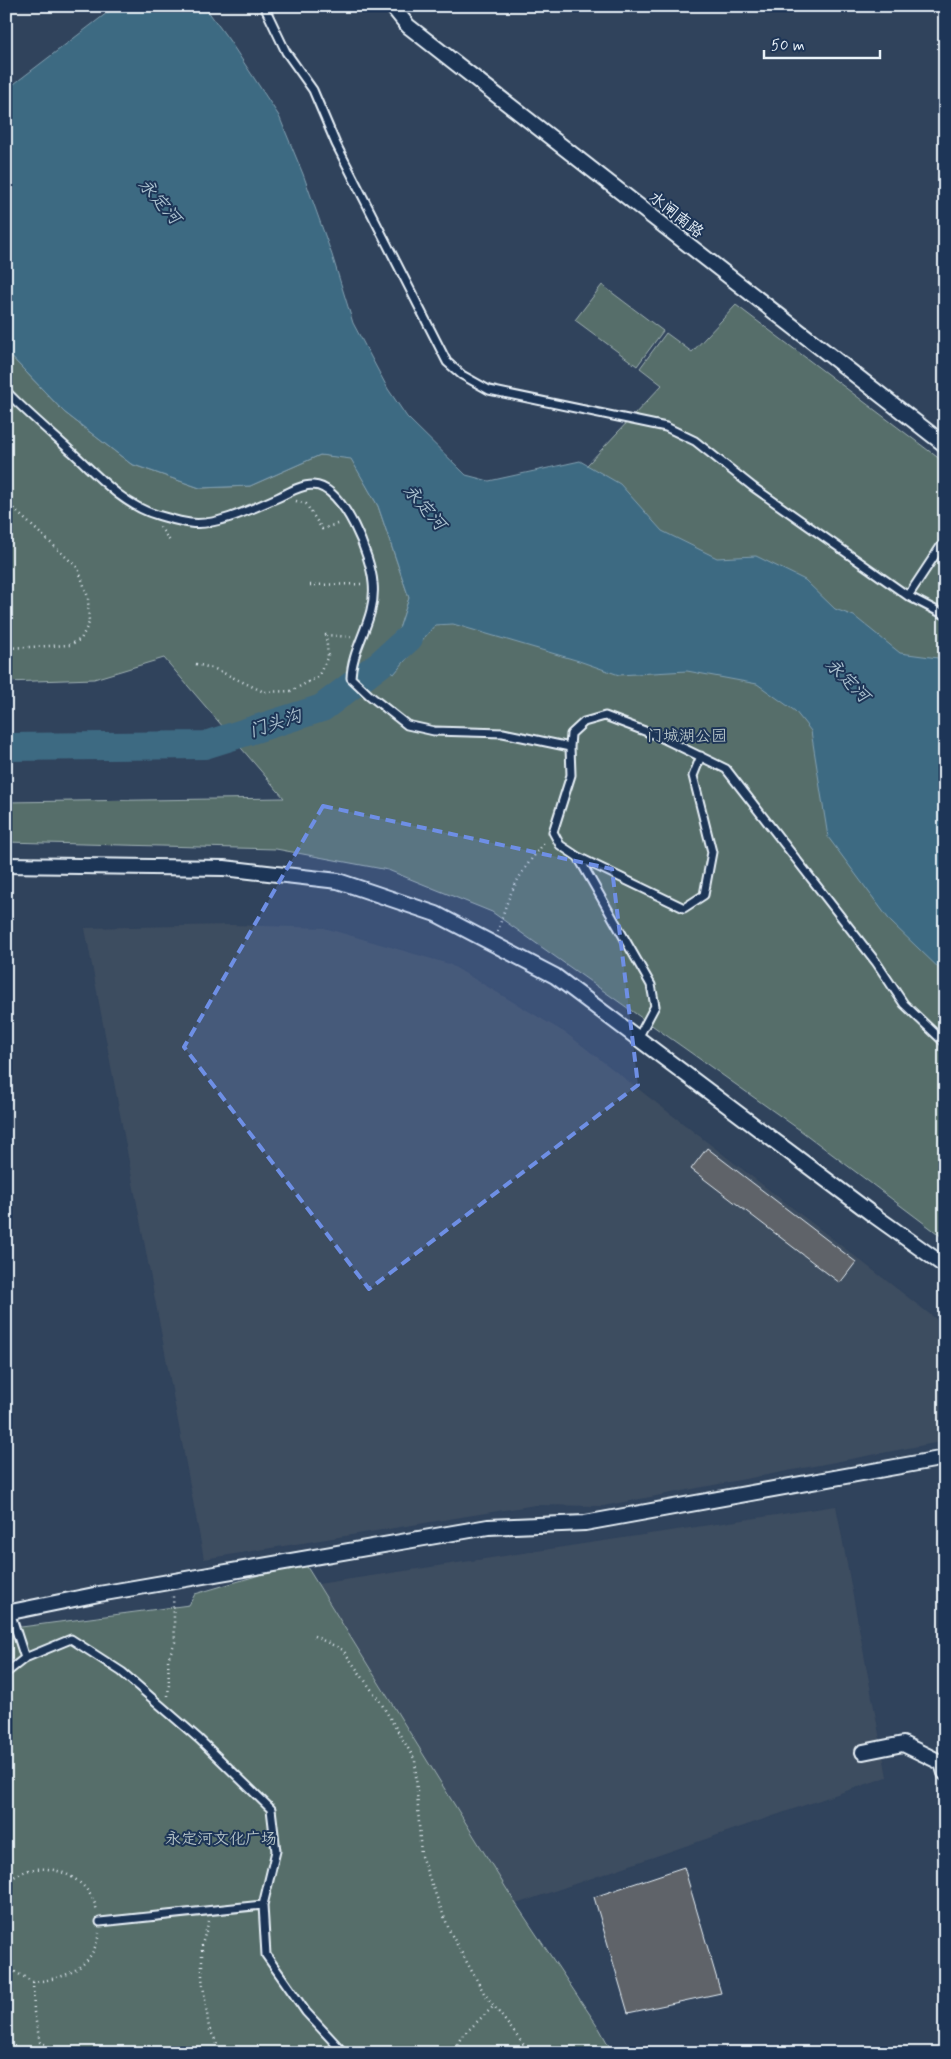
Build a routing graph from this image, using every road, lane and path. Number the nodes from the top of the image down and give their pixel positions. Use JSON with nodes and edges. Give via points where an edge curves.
{"nodes":[{"id":1,"x":264,"y":6,"type":"edge"},
{"id":2,"x":392,"y":6,"type":"edge"},
{"id":3,"x":6,"y":391,"type":"edge"},
{"id":4,"x":945,"y":445,"type":"edge"},
{"id":5,"x":282,"y":496,"type":"junction"},
{"id":6,"x":6,"y":502,"type":"edge"},
{"id":7,"x":351,"y":519,"type":"junction"},
{"id":8,"x":945,"y":547,"type":"edge"},
{"id":9,"x":374,"y":584,"type":"junction"},
{"id":10,"x":310,"y":586,"type":"dead end"},
{"id":11,"x":908,"y":596,"type":"junction"},
{"id":12,"x":945,"y":615,"type":"edge"},
{"id":13,"x":362,"y":638,"type":"junction"},
{"id":14,"x":6,"y":648,"type":"edge"},
{"id":15,"x":196,"y":664,"type":"dead end"},
{"id":16,"x":570,"y":747,"type":"junction"},
{"id":17,"x":701,"y":756,"type":"junction"},
{"id":18,"x":553,"y":832,"type":"junction"},
{"id":19,"x":578,"y":857,"type":"junction"},
{"id":20,"x":6,"y":865,"type":"edge"},
{"id":21,"x":494,"y":944,"type":"junction"},
{"id":22,"x":638,"y":1038,"type":"junction"},
{"id":23,"x":945,"y":1043,"type":"edge"},
{"id":24,"x":945,"y":1266,"type":"edge"},
{"id":25,"x":945,"y":1458,"type":"edge"},
{"id":26,"x":173,"y":1581,"type":"junction"},
{"id":27,"x":8,"y":1612,"type":"edge"},
{"id":28,"x":314,"y":1636,"type":"dead end"},
{"id":29,"x":26,"y":1658,"type":"junction"},
{"id":30,"x":6,"y":1673,"type":"edge"},
{"id":31,"x":166,"y":1710,"type":"junction"},
{"id":32,"x":862,"y":1752,"type":"dead end"},
{"id":33,"x":945,"y":1773,"type":"edge"},
{"id":34,"x":6,"y":1882,"type":"edge"},
{"id":35,"x":263,"y":1905,"type":"junction"},
{"id":36,"x":212,"y":1911,"type":"junction"},
{"id":37,"x":100,"y":1922,"type":"junction"},
{"id":38,"x":6,"y":1967,"type":"edge"},
{"id":39,"x":33,"y":1982,"type":"junction"},
{"id":40,"x":494,"y":2006,"type":"junction"},
{"id":41,"x":62,"y":2053,"type":"edge"},
{"id":42,"x":222,"y":2053,"type":"edge"},
{"id":43,"x":344,"y":2053,"type":"edge"},
{"id":44,"x":452,"y":2053,"type":"edge"},
{"id":45,"x":530,"y":2053,"type":"edge"}],
"edges":[{"from":1,"to":11,"type":"lane","via":[[286,52],[313,90],[336,144],[447,362],[489,390],[666,427],[695,441],[753,487]]},
{"from":2,"to":4,"type":"street","name":"水闸南路","via":[[408,26]]},
{"from":3,"to":5,"type":"lane","via":[[124,499],[155,515],[191,524],[204,523]]},
{"from":5,"to":7,"type":"lane","via":[[314,485],[328,492]]},
{"from":5,"to":7,"type":"path","via":[[306,504],[322,529]]},
{"from":6,"to":14,"type":"path","via":[[78,568],[88,597],[89,622],[81,639],[70,645]]},
{"from":7,"to":9,"type":"lane"},
{"from":8,"to":11,"type":"lane","via":[[941,546]]},
{"from":9,"to":10,"type":"path"},
{"from":9,"to":13,"type":"lane"},
{"from":11,"to":12,"type":"lane"},
{"from":13,"to":15,"type":"path","via":[[326,635],[328,656],[318,677],[291,691],[264,692],[215,669]]},
{"from":13,"to":16,"type":"lane","via":[[354,656],[351,678],[407,725],[434,731],[503,733]]},
{"from":16,"to":17,"type":"lane","via":[[571,734],[584,722],[605,716]]},
{"from":16,"to":18,"type":"lane","via":[[571,775]]},
{"from":17,"to":19,"type":"lane","via":[[693,776],[712,852],[704,894],[684,908]]},
{"from":17,"to":23,"type":"lane","via":[[726,769],[876,962],[904,1004]]},
{"from":18,"to":19,"type":"lane","via":[[560,844]]},
{"from":18,"to":21,"type":"path","via":[[517,878]]},
{"from":19,"to":22,"type":"lane","via":[[651,985],[655,1006]]},
{"from":20,"to":21,"type":"street","via":[[224,868],[338,881],[436,914]]},
{"from":21,"to":22,"type":"street","via":[[555,976]]},
{"from":22,"to":24,"type":"street"},
{"from":25,"to":26,"type":"street","via":[[585,1523],[488,1527]]},
{"from":26,"to":27,"type":"street"},
{"from":26,"to":31,"type":"path","via":[[174,1642],[168,1659]]},
{"from":27,"to":29,"type":"lane"},
{"from":28,"to":40,"type":"path","via":[[343,1650],[381,1703],[415,1760],[421,1856],[450,1932]]},
{"from":29,"to":30,"type":"lane"},
{"from":29,"to":31,"type":"lane","via":[[71,1639],[122,1672]]},
{"from":31,"to":35,"type":"lane","via":[[271,1809],[276,1852]]},
{"from":32,"to":33,"type":"street","via":[[904,1744],[942,1763]]},
{"from":34,"to":37,"type":"path","via":[[35,1869],[70,1874],[85,1886],[96,1903]]},
{"from":35,"to":36,"type":"lane"},
{"from":35,"to":43,"type":"lane","via":[[266,1954],[306,2012]]},
{"from":36,"to":37,"type":"lane"},
{"from":36,"to":42,"type":"path","via":[[202,1944],[202,1978],[209,2028]]},
{"from":37,"to":39,"type":"path","via":[[98,1941],[80,1968],[66,1976]]},
{"from":38,"to":39,"type":"path"},
{"from":39,"to":41,"type":"path","via":[[40,2042]]},
{"from":40,"to":44,"type":"path","via":[[462,2036]]},
{"from":40,"to":45,"type":"path"}]}
